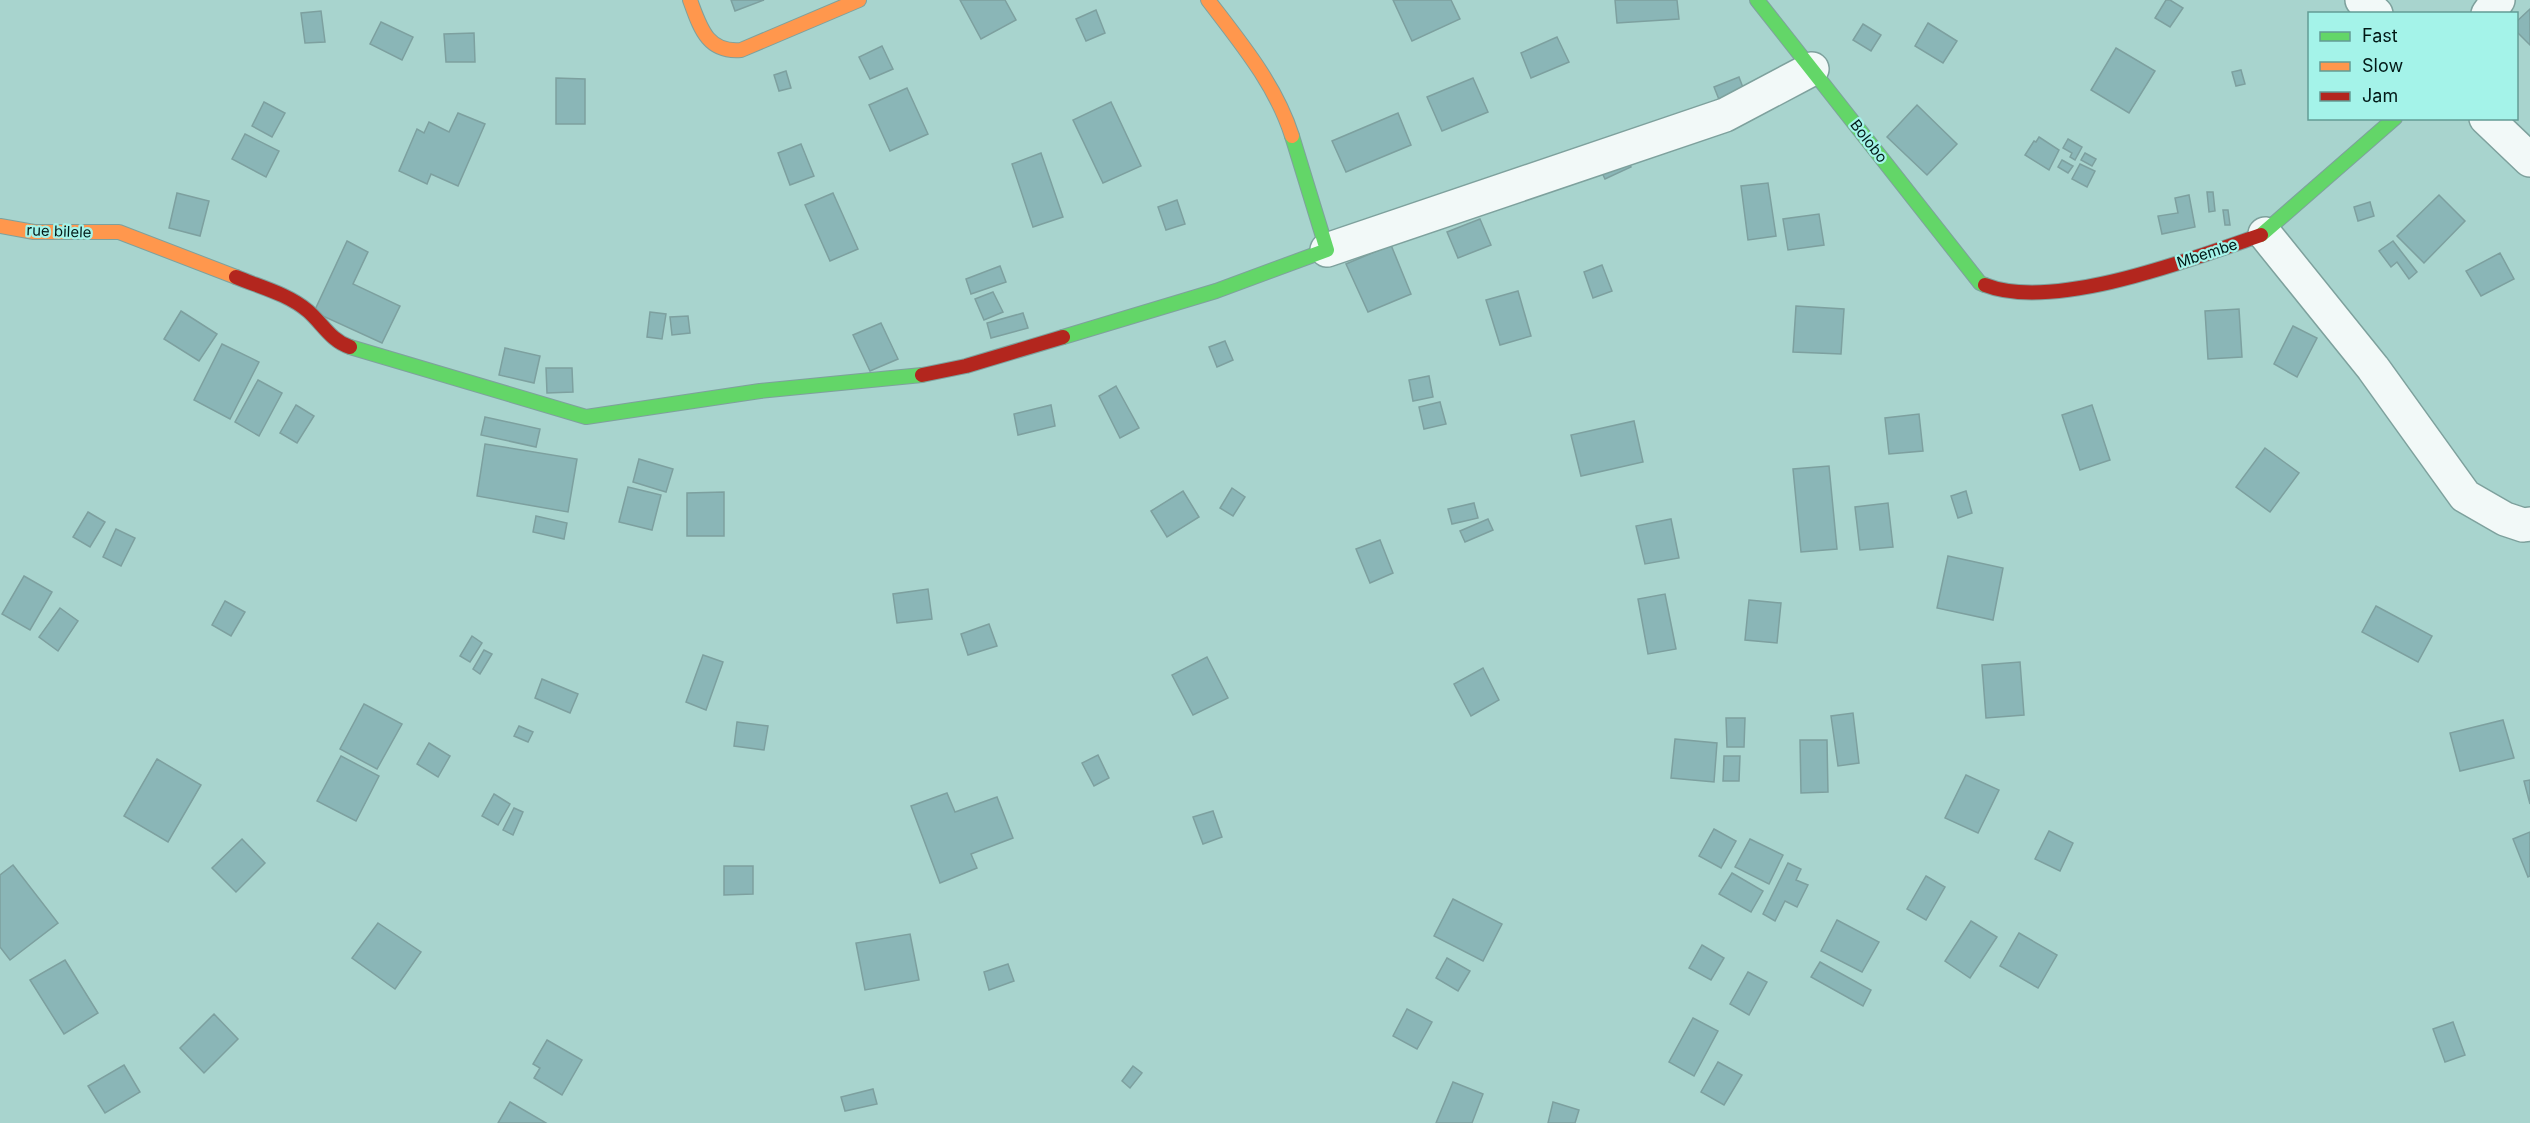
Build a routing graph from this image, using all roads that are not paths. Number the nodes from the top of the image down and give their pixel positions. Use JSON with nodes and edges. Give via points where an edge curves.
{"nodes":[{"id":1,"x":690,"y":0,"type":"edge"},
{"id":2,"x":859,"y":0,"type":"edge"},
{"id":3,"x":1208,"y":0,"type":"edge"},
{"id":4,"x":1757,"y":0,"type":"edge"},
{"id":5,"x":2362,"y":0,"type":"edge"},
{"id":6,"x":2374,"y":12,"type":"edge"},
{"id":7,"x":1812,"y":69,"type":"junction"},
{"id":8,"x":2393,"y":120,"type":"edge"},
{"id":9,"x":2488,"y":120,"type":"edge"},
{"id":10,"x":2530,"y":160,"type":"edge"},
{"id":11,"x":0,"y":226,"type":"edge"},
{"id":12,"x":2265,"y":234,"type":"junction"},
{"id":13,"x":1327,"y":250,"type":"junction"},
{"id":14,"x":1980,"y":283,"type":"joint"},
{"id":15,"x":2530,"y":524,"type":"edge"}],
"edges":[{"from":1,"to":2,"type":"street","via":[[711,43],[730,52]]},
{"from":3,"to":13,"type":"street","via":[[1252,57],[1286,117]]},
{"from":4,"to":7,"type":"street","name":"Bolobo"},
{"from":5,"to":6,"type":"street"},
{"from":7,"to":13,"type":"street","via":[[1725,115]]},
{"from":7,"to":14,"type":"street","name":"Bolobo"},
{"from":8,"to":12,"type":"street","name":"Mbembe"},
{"from":9,"to":10,"type":"street"},
{"from":11,"to":13,"type":"street","name":"rue bilele","via":[[34,232],[119,232],[284,296],[308,311],[344,345],[586,417],[966,366],[1216,291]]},
{"from":12,"to":14,"type":"street","name":"Mbembe","via":[[2097,285],[2032,294],[1998,290]]},
{"from":12,"to":15,"type":"street","via":[[2373,368],[2465,496],[2505,519]]}]}
